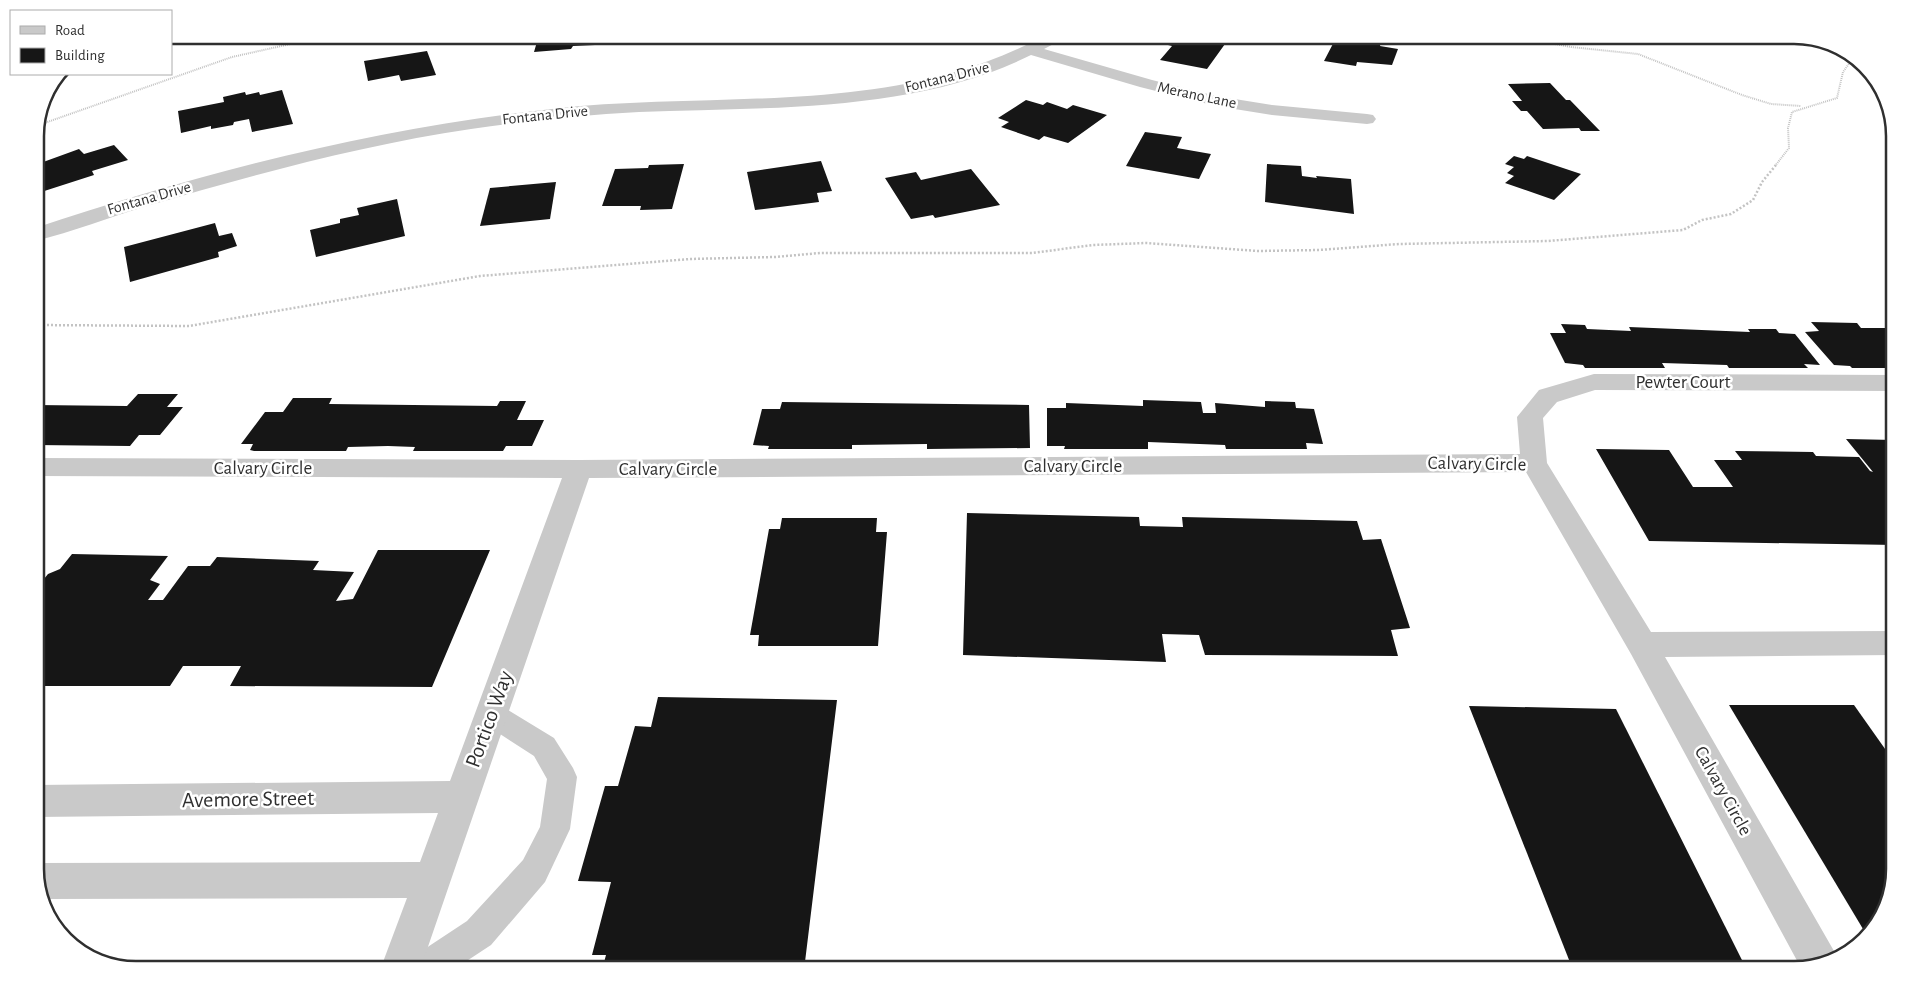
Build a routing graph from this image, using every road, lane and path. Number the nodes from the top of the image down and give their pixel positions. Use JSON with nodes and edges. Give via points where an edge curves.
{"nodes":[{"id":1,"x":290,"y":44,"type":"edge"},
{"id":2,"x":1042,"y":44,"type":"edge"},
{"id":3,"x":1555,"y":44,"type":"edge"},
{"id":4,"x":1032,"y":50,"type":"junction"},
{"id":5,"x":1850,"y":63,"type":"edge"},
{"id":6,"x":1802,"y":106,"type":"junction"},
{"id":7,"x":1367,"y":119,"type":"dead end"},
{"id":8,"x":45,"y":123,"type":"edge"},
{"id":9,"x":44,"y":232,"type":"edge"},
{"id":10,"x":44,"y":325,"type":"edge"},
{"id":11,"x":1886,"y":382,"type":"edge"},
{"id":12,"x":1534,"y":463,"type":"junction"},
{"id":13,"x":44,"y":468,"type":"edge"},
{"id":14,"x":579,"y":469,"type":"junction"},
{"id":15,"x":1886,"y":642,"type":"edge"},
{"id":16,"x":1642,"y":645,"type":"junction"},
{"id":17,"x":490,"y":713,"type":"junction"},
{"id":18,"x":461,"y":797,"type":"junction"},
{"id":19,"x":44,"y":801,"type":"edge"},
{"id":20,"x":432,"y":880,"type":"junction"},
{"id":21,"x":45,"y":881,"type":"edge"},
{"id":22,"x":1817,"y":958,"type":"edge"},
{"id":23,"x":403,"y":961,"type":"edge"},
{"id":24,"x":436,"y":961,"type":"edge"}],
"edges":[{"from":1,"to":8,"type":"path","via":[[232,57]]},
{"from":2,"to":4,"type":"street","name":"Fontana Drive"},
{"from":3,"to":6,"type":"path","via":[[1638,54],[1770,104]]},
{"from":4,"to":7,"type":"street","name":"Merano Lane","via":[[1216,101]]},
{"from":4,"to":9,"type":"street","name":"Fontana Drive","via":[[962,76],[860,95],[591,110],[424,132],[211,180]]},
{"from":5,"to":6,"type":"path","via":[[1843,72],[1837,98]]},
{"from":6,"to":10,"type":"path","via":[[1792,112],[1788,128],[1789,148],[1762,182],[1753,200],[1731,214],[1702,220],[1682,230],[1548,241],[1399,244],[1319,250],[1258,251],[1146,243],[1093,245],[1032,253],[820,253],[690,259],[480,276],[189,326]]},
{"from":11,"to":12,"type":"street","name":"Pewter Court","via":[[1594,382],[1548,396],[1530,417]]},
{"from":12,"to":14,"type":"street","name":"Calvary Circle"},
{"from":12,"to":16,"type":"street","name":"Calvary Circle"},
{"from":13,"to":14,"type":"street","name":"Calvary Circle"},
{"from":14,"to":17,"type":"street","name":"Portico Way"},
{"from":15,"to":16,"type":"street"},
{"from":16,"to":22,"type":"street","name":"Calvary Circle"},
{"from":17,"to":18,"type":"street","name":"Portico Way"},
{"from":17,"to":24,"type":"lane","via":[[544,746],[562,777],[555,828],[534,872],[479,933]]},
{"from":18,"to":19,"type":"street","name":"Avemore Street"},
{"from":18,"to":20,"type":"street","name":"Portico Way"},
{"from":20,"to":21,"type":"street"},
{"from":20,"to":23,"type":"street","name":"Portico Way"}]}
